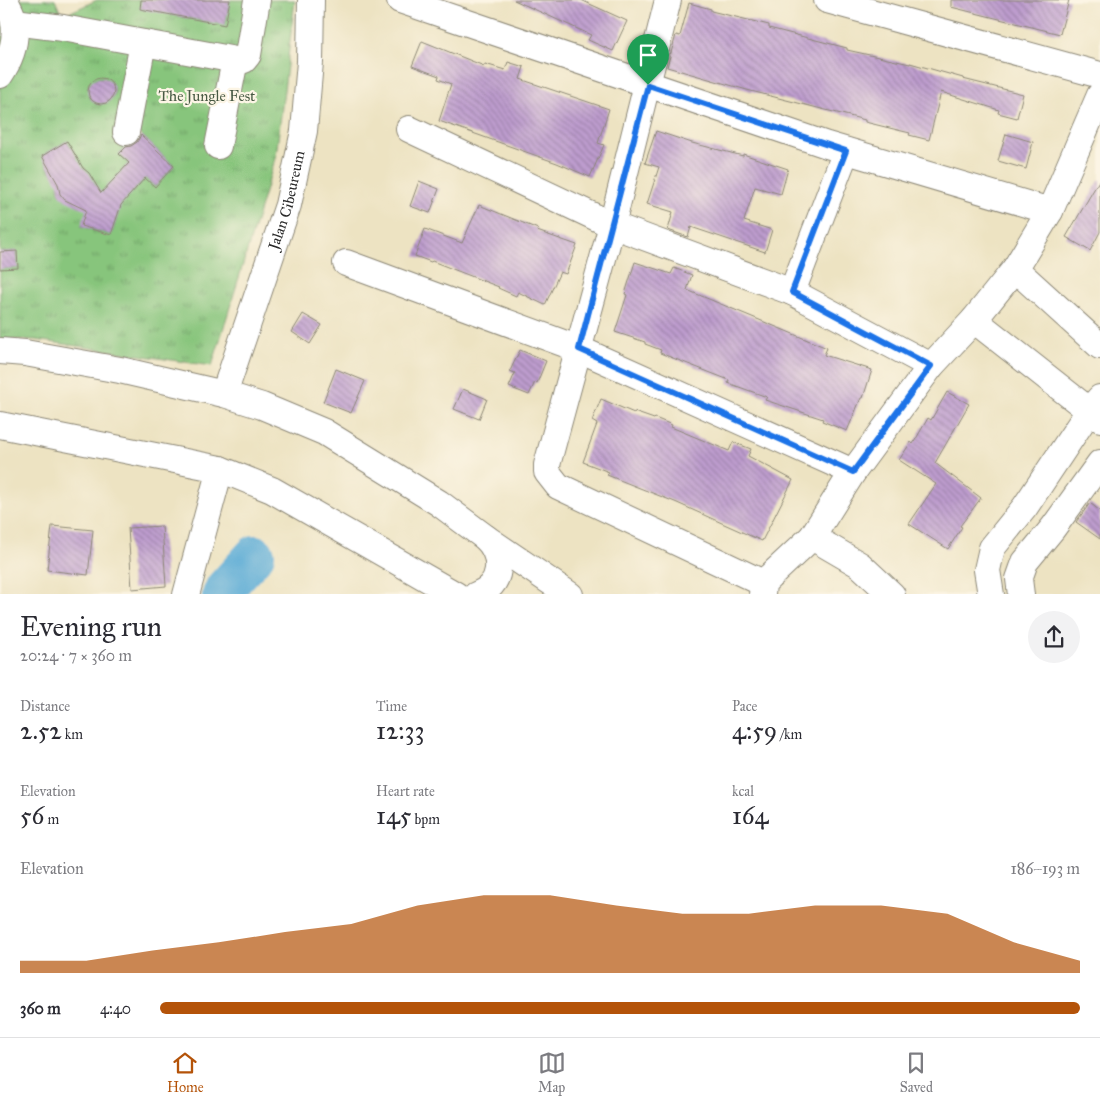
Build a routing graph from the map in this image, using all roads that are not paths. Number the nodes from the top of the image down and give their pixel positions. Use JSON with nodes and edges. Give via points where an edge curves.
{"nodes":[{"id":1,"x":257,"y":0,"type":"edge"},
{"id":2,"x":311,"y":0,"type":"edge"},
{"id":3,"x":400,"y":0,"type":"edge"},
{"id":4,"x":668,"y":0,"type":"edge"},
{"id":5,"x":827,"y":0,"type":"edge"},
{"id":6,"x":10,"y":11,"type":"edge"},
{"id":7,"x":143,"y":43,"type":"junction"},
{"id":8,"x":235,"y":60,"type":"junction"},
{"id":9,"x":0,"y":75,"type":"edge"},
{"id":10,"x":1100,"y":76,"type":"edge"},
{"id":11,"x":648,"y":85,"type":"junction"},
{"id":12,"x":1100,"y":94,"type":"edge"},
{"id":13,"x":409,"y":129,"type":"dead end"},
{"id":14,"x":126,"y":132,"type":"dead end"},
{"id":15,"x":218,"y":146,"type":"dead end"},
{"id":16,"x":846,"y":151,"type":"junction"},
{"id":17,"x":1050,"y":212,"type":"junction"},
{"id":18,"x":612,"y":225,"type":"junction"},
{"id":19,"x":346,"y":263,"type":"dead end"},
{"id":20,"x":1015,"y":269,"type":"junction"},
{"id":21,"x":792,"y":292,"type":"junction"},
{"id":22,"x":974,"y":320,"type":"junction"},
{"id":23,"x":1100,"y":346,"type":"edge"},
{"id":24,"x":579,"y":349,"type":"junction"},
{"id":25,"x":0,"y":351,"type":"edge"},
{"id":26,"x":931,"y":366,"type":"junction"},
{"id":27,"x":224,"y":394,"type":"junction"},
{"id":28,"x":1096,"y":409,"type":"edge"},
{"id":29,"x":0,"y":425,"type":"edge"},
{"id":30,"x":1100,"y":463,"type":"edge"},
{"id":31,"x":220,"y":469,"type":"junction"},
{"id":32,"x":853,"y":472,"type":"junction"},
{"id":33,"x":812,"y":537,"type":"junction"},
{"id":34,"x":486,"y":538,"type":"junction"},
{"id":35,"x":544,"y":576,"type":"junction"},
{"id":36,"x":484,"y":588,"type":"edge"},
{"id":37,"x":763,"y":589,"type":"edge"},
{"id":38,"x":186,"y":594,"type":"edge"},
{"id":39,"x":456,"y":594,"type":"edge"},
{"id":40,"x":570,"y":594,"type":"edge"},
{"id":41,"x":892,"y":594,"type":"edge"},
{"id":42,"x":991,"y":594,"type":"edge"},
{"id":43,"x":1022,"y":594,"type":"edge"}],
"edges":[{"from":1,"to":8,"type":"street","via":[[248,55],[244,60]]},
{"from":2,"to":27,"type":"street","name":"Jalan Cibeureum","via":[[304,131],[288,204]]},
{"from":3,"to":11,"type":"street"},
{"from":4,"to":11,"type":"street"},
{"from":5,"to":10,"type":"street"},
{"from":6,"to":7,"type":"street","via":[[63,28]]},
{"from":6,"to":9,"type":"street","via":[[13,52]]},
{"from":7,"to":8,"type":"street"},
{"from":7,"to":14,"type":"street"},
{"from":8,"to":15,"type":"street"},
{"from":11,"to":16,"type":"street"},
{"from":11,"to":18,"type":"street"},
{"from":12,"to":17,"type":"street"},
{"from":13,"to":18,"type":"street"},
{"from":16,"to":17,"type":"street"},
{"from":16,"to":21,"type":"street"},
{"from":17,"to":20,"type":"street"},
{"from":18,"to":21,"type":"street"},
{"from":18,"to":24,"type":"street"},
{"from":19,"to":24,"type":"street"},
{"from":20,"to":22,"type":"street"},
{"from":20,"to":23,"type":"street"},
{"from":21,"to":26,"type":"street"},
{"from":22,"to":26,"type":"street"},
{"from":22,"to":28,"type":"street"},
{"from":24,"to":32,"type":"street"},
{"from":24,"to":37,"type":"street","via":[[547,465],[558,486]]},
{"from":25,"to":27,"type":"street","via":[[120,370]]},
{"from":26,"to":32,"type":"street"},
{"from":27,"to":34,"type":"street","via":[[324,432],[439,503]]},
{"from":28,"to":42,"type":"street","via":[[992,548],[987,570]]},
{"from":29,"to":31,"type":"street"},
{"from":30,"to":43,"type":"street","via":[[1025,562],[1019,579]]},
{"from":31,"to":38,"type":"street"},
{"from":31,"to":39,"type":"street","via":[[272,490]]},
{"from":32,"to":33,"type":"street"},
{"from":33,"to":37,"type":"street"},
{"from":33,"to":41,"type":"street","via":[[860,565]]},
{"from":34,"to":35,"type":"street"},
{"from":34,"to":36,"type":"street","via":[[498,556],[498,570]]},
{"from":35,"to":36,"type":"street","via":[[531,574]]},
{"from":35,"to":40,"type":"street"}]}
